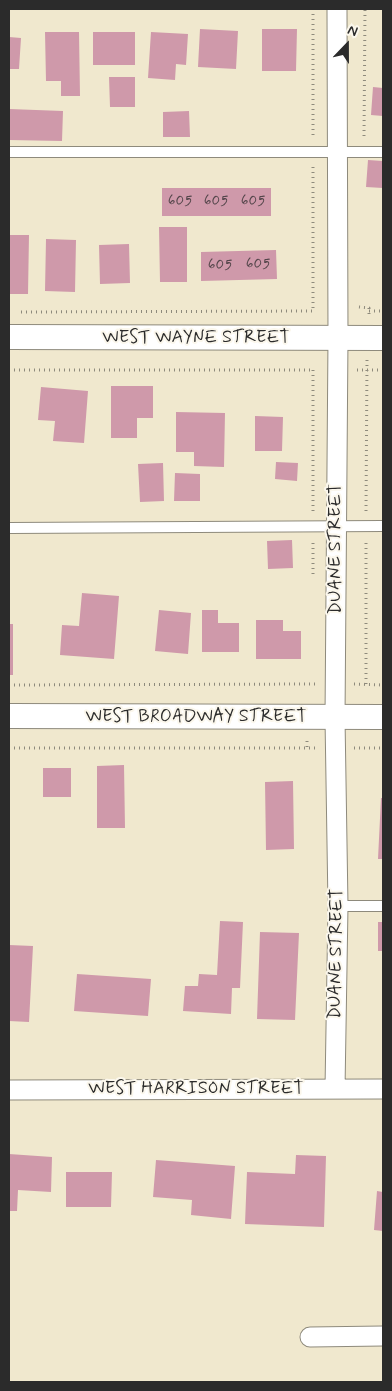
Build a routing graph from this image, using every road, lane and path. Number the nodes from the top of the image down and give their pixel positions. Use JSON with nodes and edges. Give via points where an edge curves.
{"nodes":[{"id":1,"x":313,"y":9,"type":"edge"},
{"id":2,"x":337,"y":9,"type":"edge"},
{"id":3,"x":365,"y":9,"type":"edge"},
{"id":4,"x":9,"y":152,"type":"edge"},
{"id":5,"x":312,"y":152,"type":"junction"},
{"id":6,"x":336,"y":152,"type":"junction"},
{"id":7,"x":364,"y":152,"type":"junction"},
{"id":8,"x":383,"y":152,"type":"edge"},
{"id":9,"x":383,"y":311,"type":"edge"},
{"id":10,"x":16,"y":312,"type":"dead end"},
{"id":11,"x":9,"y":338,"type":"edge"},
{"id":12,"x":338,"y":338,"type":"junction"},
{"id":13,"x":376,"y":338,"type":"edge"},
{"id":14,"x":9,"y":370,"type":"edge"},
{"id":15,"x":338,"y":370,"type":"junction"},
{"id":16,"x":367,"y":370,"type":"junction"},
{"id":17,"x":383,"y":370,"type":"edge"},
{"id":18,"x":366,"y":526,"type":"junction"},
{"id":19,"x":383,"y":526,"type":"edge"},
{"id":20,"x":337,"y":527,"type":"junction"},
{"id":21,"x":9,"y":528,"type":"edge"},
{"id":22,"x":336,"y":684,"type":"junction"},
{"id":23,"x":366,"y":684,"type":"junction"},
{"id":24,"x":9,"y":685,"type":"edge"},
{"id":25,"x":383,"y":685,"type":"edge"},
{"id":26,"x":9,"y":716,"type":"edge"},
{"id":27,"x":383,"y":717,"type":"edge"},
{"id":28,"x":335,"y":718,"type":"junction"},
{"id":29,"x":9,"y":748,"type":"edge"},
{"id":30,"x":336,"y":748,"type":"junction"},
{"id":31,"x":383,"y":748,"type":"edge"},
{"id":32,"x":338,"y":906,"type":"junction"},
{"id":33,"x":383,"y":906,"type":"edge"},
{"id":34,"x":335,"y":1089,"type":"junction"},
{"id":35,"x":383,"y":1089,"type":"edge"},
{"id":36,"x":9,"y":1090,"type":"edge"},
{"id":37,"x":383,"y":1336,"type":"edge"},
{"id":38,"x":310,"y":1337,"type":"dead end"}],
"edges":[{"from":1,"to":5,"type":"path"},
{"from":2,"to":6,"type":"street","name":"DUANE STREET"},
{"from":3,"to":7,"type":"path"},
{"from":4,"to":5,"type":"lane"},
{"from":5,"to":6,"type":"lane"},
{"from":5,"to":10,"type":"path","via":[[313,311]]},
{"from":6,"to":7,"type":"lane"},
{"from":6,"to":12,"type":"street","name":"DUANE STREET"},
{"from":7,"to":8,"type":"lane"},
{"from":9,"to":13,"type":"path","via":[[369,309]]},
{"from":11,"to":12,"type":"street","name":"WEST WAYNE STREET"},
{"from":12,"to":13,"type":"street","name":"WEST WAYNE STREET"},
{"from":12,"to":15,"type":"street","name":"DUANE STREET"},
{"from":13,"to":16,"type":"path"},
{"from":14,"to":15,"type":"path"},
{"from":15,"to":16,"type":"path"},
{"from":15,"to":20,"type":"street","name":"DUANE STREET"},
{"from":16,"to":17,"type":"path"},
{"from":16,"to":18,"type":"path"},
{"from":18,"to":19,"type":"lane"},
{"from":18,"to":20,"type":"lane"},
{"from":18,"to":23,"type":"path"},
{"from":20,"to":21,"type":"lane"},
{"from":20,"to":22,"type":"street","name":"DUANE STREET"},
{"from":22,"to":23,"type":"path"},
{"from":22,"to":24,"type":"path"},
{"from":22,"to":28,"type":"street","name":"DUANE STREET"},
{"from":23,"to":25,"type":"path"},
{"from":26,"to":28,"type":"street","name":"WEST BROADWAY STREET"},
{"from":27,"to":28,"type":"street","name":"WEST BROADWAY STREET"},
{"from":28,"to":30,"type":"street","name":"DUANE STREET"},
{"from":29,"to":30,"type":"path"},
{"from":30,"to":31,"type":"path"},
{"from":30,"to":32,"type":"street","name":"DUANE STREET"},
{"from":32,"to":33,"type":"lane"},
{"from":32,"to":34,"type":"street","name":"DUANE STREET"},
{"from":34,"to":35,"type":"street","name":"WEST HARRISON STREET"},
{"from":34,"to":36,"type":"street","name":"WEST HARRISON STREET"},
{"from":37,"to":38,"type":"street"}]}
